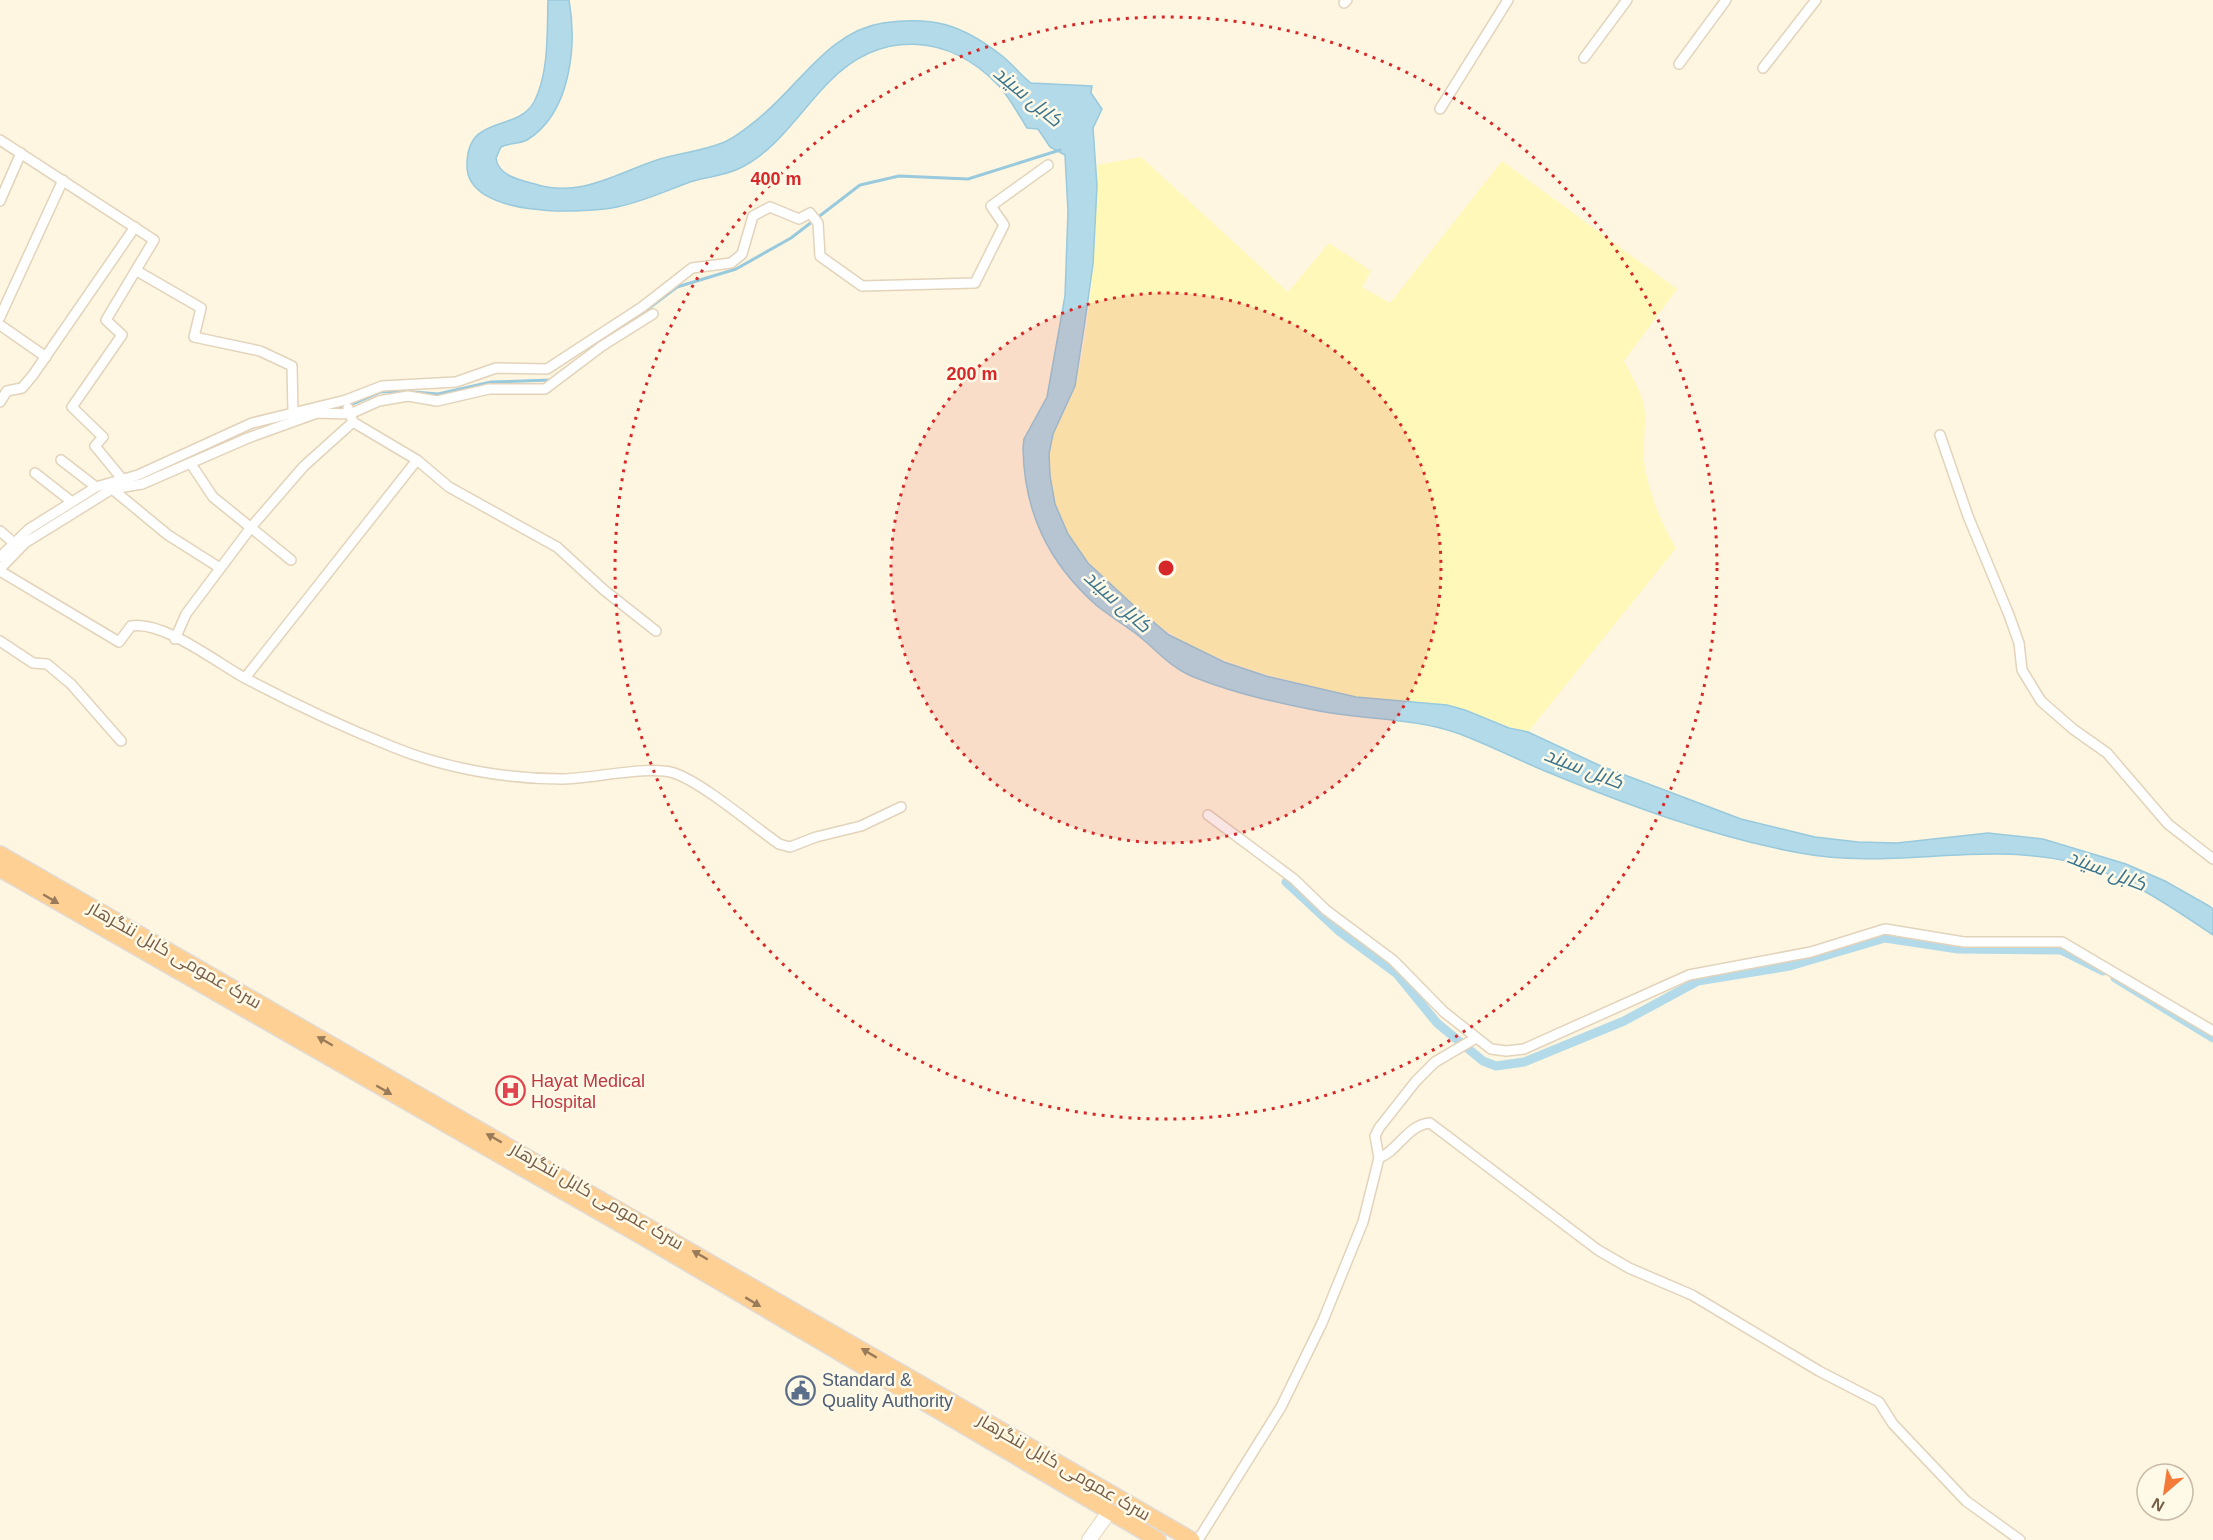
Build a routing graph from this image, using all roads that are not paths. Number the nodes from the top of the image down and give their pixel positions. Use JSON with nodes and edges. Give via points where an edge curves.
{"nodes":[{"id":1,"x":1508,"y":0,"type":"edge"},
{"id":2,"x":1627,"y":0,"type":"edge"},
{"id":3,"x":1726,"y":0,"type":"edge"},
{"id":4,"x":1816,"y":0,"type":"edge"},
{"id":5,"x":1584,"y":58,"type":"dead end"},
{"id":6,"x":1679,"y":64,"type":"dead end"},
{"id":7,"x":1763,"y":68,"type":"dead end"},
{"id":8,"x":1440,"y":109,"type":"dead end"},
{"id":9,"x":0,"y":140,"type":"edge"},
{"id":10,"x":21,"y":153,"type":"junction"},
{"id":11,"x":1048,"y":165,"type":"dead end"},
{"id":12,"x":63,"y":180,"type":"junction"},
{"id":13,"x":0,"y":201,"type":"edge"},
{"id":14,"x":135,"y":227,"type":"junction"},
{"id":15,"x":137,"y":271,"type":"junction"},
{"id":16,"x":653,"y":314,"type":"dead end"},
{"id":17,"x":0,"y":317,"type":"edge"},
{"id":18,"x":0,"y":325,"type":"edge"},
{"id":19,"x":46,"y":357,"type":"junction"},
{"id":20,"x":346,"y":400,"type":"junction"},
{"id":21,"x":0,"y":402,"type":"edge"},
{"id":22,"x":293,"y":411,"type":"junction"},
{"id":23,"x":351,"y":418,"type":"junction"},
{"id":24,"x":1940,"y":435,"type":"dead end"},
{"id":25,"x":61,"y":460,"type":"dead end"},
{"id":26,"x":417,"y":460,"type":"junction"},
{"id":27,"x":191,"y":464,"type":"junction"},
{"id":28,"x":35,"y":473,"type":"dead end"},
{"id":29,"x":123,"y":480,"type":"junction"},
{"id":30,"x":110,"y":487,"type":"junction"},
{"id":31,"x":92,"y":489,"type":"junction"},
{"id":32,"x":95,"y":499,"type":"junction"},
{"id":33,"x":73,"y":505,"type":"junction"},
{"id":34,"x":250,"y":529,"type":"junction"},
{"id":35,"x":0,"y":531,"type":"edge"},
{"id":36,"x":14,"y":543,"type":"junction"},
{"id":37,"x":0,"y":557,"type":"edge"},
{"id":38,"x":291,"y":560,"type":"dead end"},
{"id":39,"x":220,"y":568,"type":"junction"},
{"id":40,"x":0,"y":570,"type":"edge"},
{"id":41,"x":656,"y":631,"type":"dead end"},
{"id":42,"x":175,"y":639,"type":"junction"},
{"id":43,"x":0,"y":641,"type":"edge"},
{"id":44,"x":245,"y":678,"type":"junction"},
{"id":45,"x":121,"y":741,"type":"dead end"},
{"id":46,"x":901,"y":807,"type":"dead end"},
{"id":47,"x":1208,"y":815,"type":"dead end"},
{"id":48,"x":0,"y":854,"type":"edge"},
{"id":49,"x":2213,"y":859,"type":"edge"},
{"id":50,"x":0,"y":869,"type":"edge"},
{"id":51,"x":23,"y":875,"type":"junction"},
{"id":52,"x":2213,"y":1031,"type":"edge"},
{"id":53,"x":1476,"y":1038,"type":"junction"},
{"id":54,"x":1379,"y":1158,"type":"junction"},
{"id":55,"x":568,"y":1188,"type":"junction"},
{"id":56,"x":1109,"y":1512,"type":"junction"},
{"id":57,"x":1089,"y":1540,"type":"edge"},
{"id":58,"x":1158,"y":1540,"type":"edge"},
{"id":59,"x":1192,"y":1540,"type":"edge"},
{"id":60,"x":1198,"y":1540,"type":"edge"},
{"id":61,"x":2020,"y":1540,"type":"edge"}],
"edges":[{"from":1,"to":8,"type":"street"},
{"from":2,"to":5,"type":"street"},
{"from":3,"to":6,"type":"street"},
{"from":4,"to":7,"type":"street"},
{"from":9,"to":10,"type":"street"},
{"from":10,"to":12,"type":"street"},
{"from":10,"to":13,"type":"street"},
{"from":11,"to":20,"type":"street","via":[[991,206],[1004,225],[975,283],[862,286],[820,256],[818,223],[810,213],[799,219],[770,207],[753,216],[742,254],[731,263],[692,268],[642,307],[547,369],[496,368],[456,382],[382,386]]},
{"from":12,"to":14,"type":"street"},
{"from":12,"to":17,"type":"street"},
{"from":14,"to":15,"type":"street","via":[[153,240]]},
{"from":14,"to":19,"type":"street"},
{"from":15,"to":22,"type":"street","via":[[201,308],[194,337],[260,351],[292,366]]},
{"from":15,"to":29,"type":"street","via":[[106,321],[122,335],[72,408],[103,437],[95,446]]},
{"from":16,"to":23,"type":"street","via":[[545,389],[489,389],[437,401],[408,396],[379,401]]},
{"from":18,"to":19,"type":"street"},
{"from":19,"to":21,"type":"street","via":[[22,387],[7,391]]},
{"from":20,"to":22,"type":"street"},
{"from":20,"to":23,"type":"street"},
{"from":22,"to":29,"type":"street","via":[[252,423]]},
{"from":23,"to":26,"type":"street"},
{"from":23,"to":27,"type":"street","via":[[317,413]]},
{"from":23,"to":34,"type":"street"},
{"from":24,"to":49,"type":"street","via":[[2019,643],[2022,670],[2041,700],[2107,753],[2168,824]]},
{"from":25,"to":31,"type":"street"},
{"from":26,"to":41,"type":"street","via":[[449,487],[557,547]]},
{"from":26,"to":44,"type":"street"},
{"from":27,"to":30,"type":"street","via":[[185,463],[142,484]]},
{"from":27,"to":34,"type":"street","via":[[213,496]]},
{"from":28,"to":33,"type":"street"},
{"from":29,"to":30,"type":"street"},
{"from":30,"to":31,"type":"street"},
{"from":30,"to":32,"type":"street"},
{"from":30,"to":39,"type":"street","via":[[168,535]]},
{"from":31,"to":32,"type":"street"},
{"from":31,"to":33,"type":"street"},
{"from":32,"to":33,"type":"street"},
{"from":33,"to":36,"type":"street","via":[[29,529]]},
{"from":33,"to":40,"type":"street","via":[[25,543]]},
{"from":34,"to":38,"type":"street"},
{"from":34,"to":39,"type":"street"},
{"from":35,"to":36,"type":"street"},
{"from":36,"to":37,"type":"street"},
{"from":39,"to":42,"type":"street","via":[[186,614]]},
{"from":40,"to":42,"type":"street","via":[[119,642],[131,627],[139,625]]},
{"from":42,"to":44,"type":"street"},
{"from":43,"to":45,"type":"street","via":[[33,663],[47,664],[71,684]]},
{"from":44,"to":46,"type":"street","via":[[394,748],[453,766],[560,779],[674,773],[779,844],[790,847],[861,826]]},
{"from":47,"to":53,"type":"street","via":[[1393,960]]},
{"from":48,"to":51,"type":"highway","name":"سرک عمومی کابل ننگرهار"},
{"from":50,"to":51,"type":"highway","name":"سرک عمومی کابل ننگرهار"},
{"from":51,"to":55,"type":"highway","name":"سرک عمومی کابل ننگرهار"},
{"from":52,"to":53,"type":"street","via":[[2062,942],[1964,942],[1885,929],[1811,952],[1689,975],[1524,1049],[1491,1049]]},
{"from":53,"to":54,"type":"street","via":[[1435,1062],[1416,1081],[1375,1136]]},
{"from":54,"to":60,"type":"street","via":[[1363,1222],[1317,1333],[1281,1407]]},
{"from":54,"to":61,"type":"street","via":[[1404,1136],[1430,1124],[1598,1250],[1692,1295],[1879,1402],[1893,1424],[1966,1502]]},
{"from":55,"to":56,"type":"highway","name":"سرک عمومی کابل ننگرهار","one_way":true},
{"from":59,"to":55,"type":"highway","name":"سرک عمومی کابل ننگرهار","one_way":true},
{"from":56,"to":57,"type":"main road"},
{"from":56,"to":58,"type":"highway","name":"سرک عمومی کابل ننگرهار"}]}
